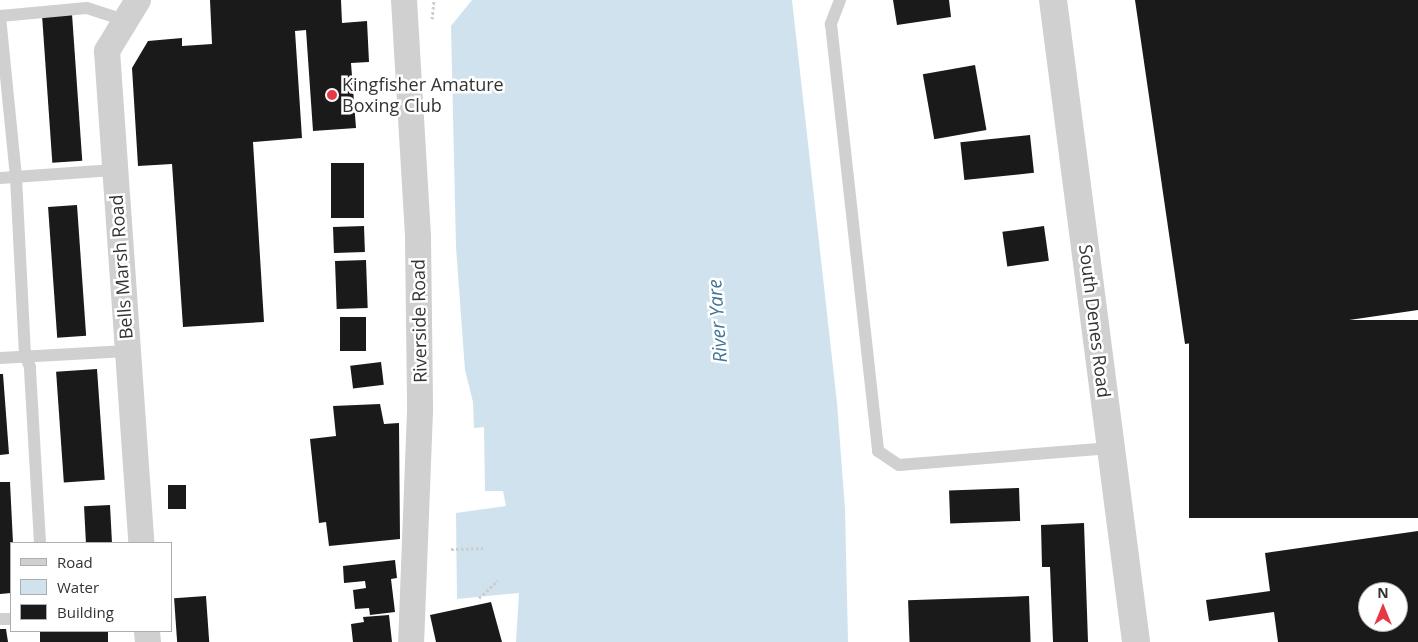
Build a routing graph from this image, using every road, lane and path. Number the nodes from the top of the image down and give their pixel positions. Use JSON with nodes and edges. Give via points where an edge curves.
{"nodes":[{"id":1,"x":404,"y":0,"type":"edge"},
{"id":2,"x":840,"y":0,"type":"edge"},
{"id":3,"x":1053,"y":0,"type":"edge"},
{"id":4,"x":133,"y":10,"type":"edge"},
{"id":5,"x":114,"y":170,"type":"junction"},
{"id":6,"x":16,"y":177,"type":"junction"},
{"id":7,"x":0,"y":178,"type":"edge"},
{"id":8,"x":127,"y":351,"type":"junction"},
{"id":9,"x":24,"y":355,"type":"junction"},
{"id":10,"x":0,"y":358,"type":"edge"},
{"id":11,"x":1111,"y":448,"type":"junction"},
{"id":12,"x":40,"y":542,"type":"edge"},
{"id":13,"x":141,"y":542,"type":"edge"},
{"id":14,"x":483,"y":548,"type":"dead end"},
{"id":15,"x":451,"y":549,"type":"dead end"},
{"id":16,"x":498,"y":580,"type":"dead end"},
{"id":17,"x":479,"y":598,"type":"dead end"},
{"id":18,"x":412,"y":642,"type":"edge"},
{"id":19,"x":1136,"y":642,"type":"edge"}],
"edges":[{"from":1,"to":18,"type":"street","name":"Riverside Road","via":[[418,238],[420,412]]},
{"from":2,"to":11,"type":"lane","via":[[831,24],[878,451],[899,465]]},
{"from":3,"to":11,"type":"street","name":"South Denes Road"},
{"from":4,"to":5,"type":"street","name":"Bells Marsh Road","via":[[107,52]]},
{"from":4,"to":6,"type":"lane","via":[[88,8],[0,16]]},
{"from":5,"to":6,"type":"lane"},
{"from":5,"to":8,"type":"street","name":"Bells Marsh Road"},
{"from":6,"to":7,"type":"lane"},
{"from":6,"to":9,"type":"lane"},
{"from":8,"to":9,"type":"lane"},
{"from":8,"to":13,"type":"street","name":"Bells Marsh Road"},
{"from":9,"to":10,"type":"lane"},
{"from":9,"to":12,"type":"lane","via":[[30,367]]},
{"from":11,"to":19,"type":"street","name":"South Denes Road"},
{"from":14,"to":15,"type":"path"},
{"from":16,"to":17,"type":"path"}]}
